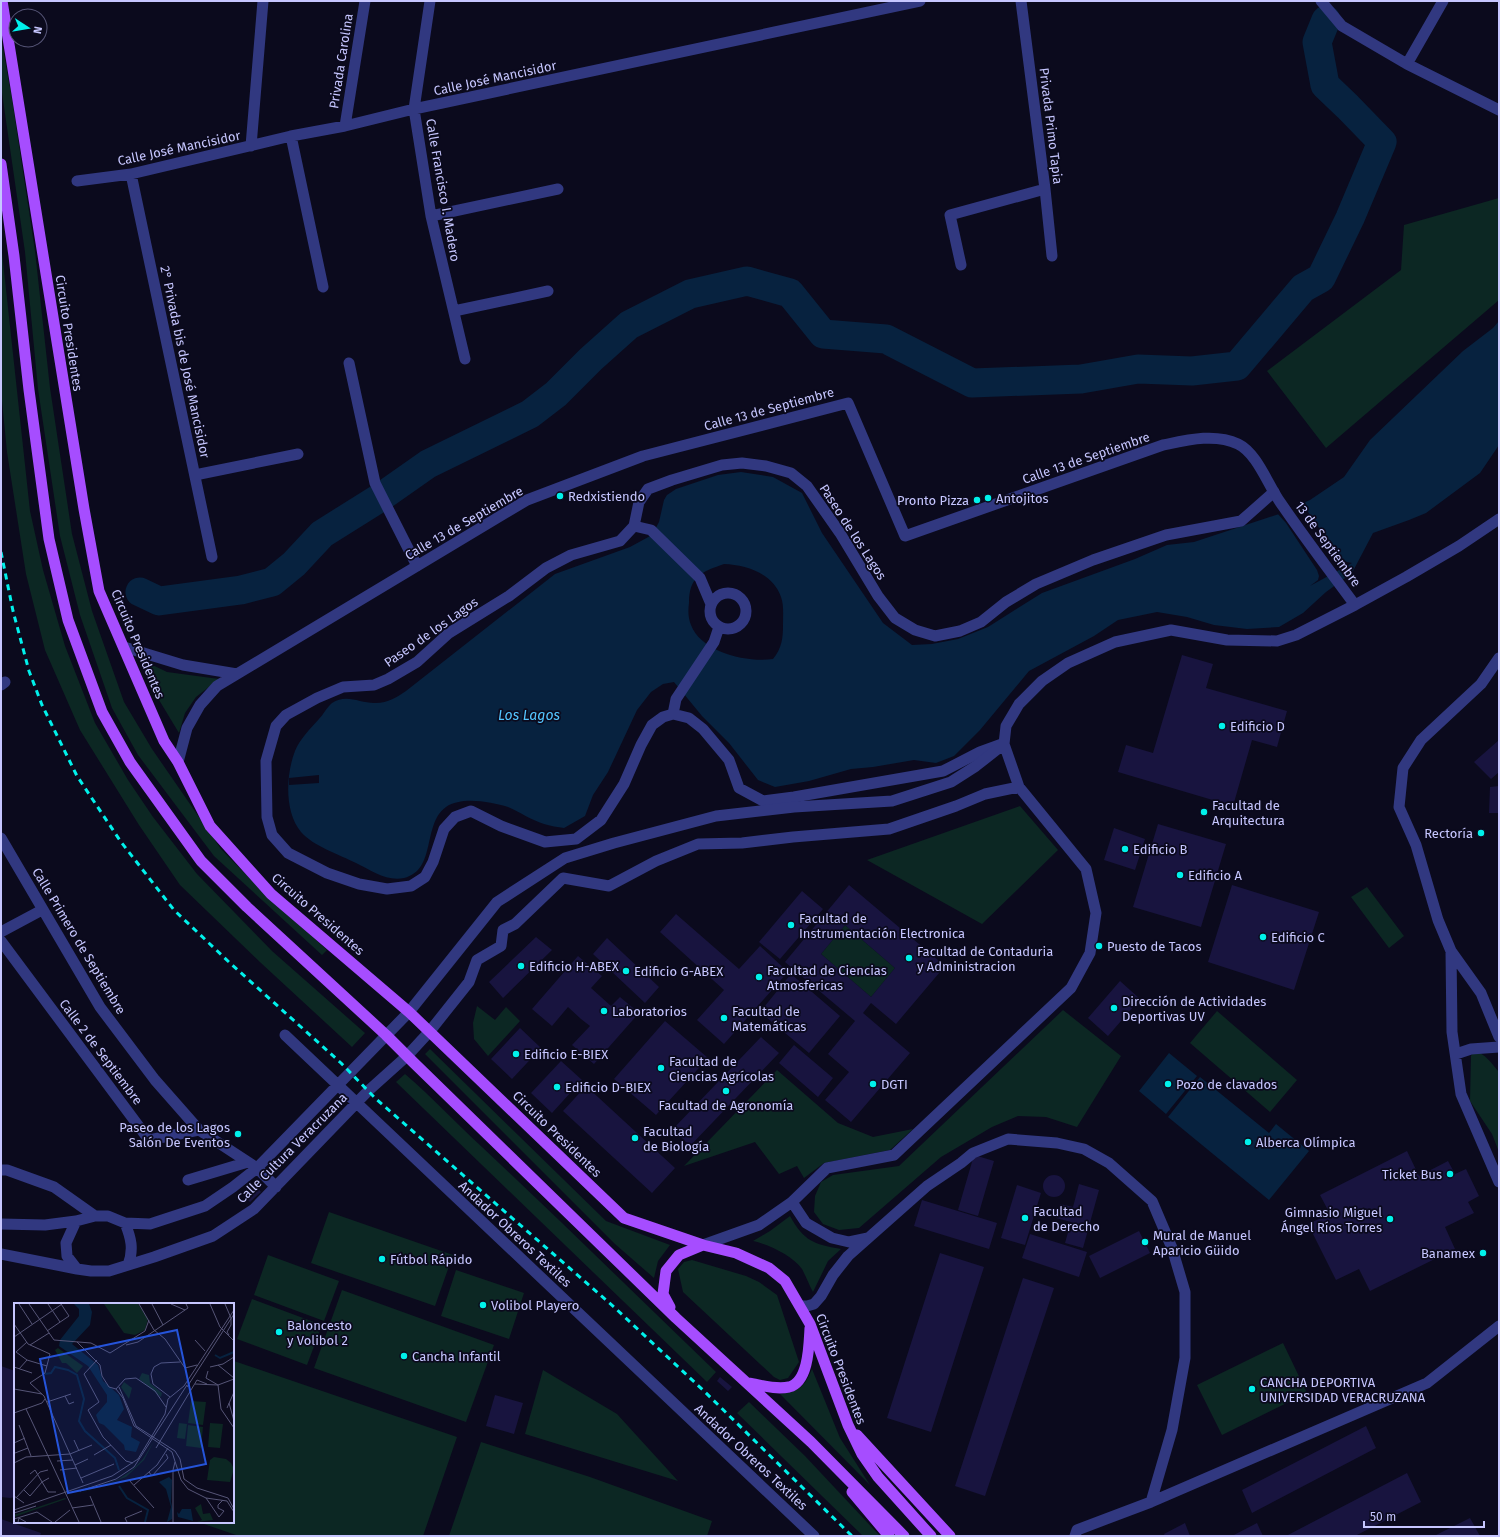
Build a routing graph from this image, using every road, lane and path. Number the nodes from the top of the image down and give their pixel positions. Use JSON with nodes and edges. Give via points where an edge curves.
{"nodes":[{"id":1,"x":2,"y":1,"type":"edge"},
{"id":2,"x":263,"y":1,"type":"edge"},
{"id":3,"x":365,"y":1,"type":"edge"},
{"id":4,"x":430,"y":1,"type":"edge"},
{"id":5,"x":920,"y":1,"type":"edge"},
{"id":6,"x":1021,"y":1,"type":"edge"},
{"id":7,"x":1321,"y":1,"type":"edge"},
{"id":8,"x":1443,"y":1,"type":"edge"},
{"id":9,"x":1407,"y":64,"type":"junction"},
{"id":10,"x":414,"y":109,"type":"junction"},
{"id":11,"x":1499,"y":110,"type":"edge"},
{"id":12,"x":345,"y":126,"type":"junction"},
{"id":13,"x":291,"y":136,"type":"junction"},
{"id":14,"x":250,"y":146,"type":"junction"},
{"id":15,"x":1,"y":164,"type":"edge"},
{"id":16,"x":131,"y":174,"type":"junction"},
{"id":17,"x":77,"y":181,"type":"dead end"},
{"id":18,"x":1046,"y":188,"type":"junction"},
{"id":19,"x":558,"y":189,"type":"dead end"},
{"id":20,"x":431,"y":216,"type":"junction"},
{"id":21,"x":1052,"y":256,"type":"dead end"},
{"id":22,"x":961,"y":265,"type":"dead end"},
{"id":23,"x":323,"y":287,"type":"dead end"},
{"id":24,"x":548,"y":291,"type":"dead end"},
{"id":25,"x":454,"y":311,"type":"junction"},
{"id":26,"x":465,"y":359,"type":"dead end"},
{"id":27,"x":349,"y":363,"type":"dead end"},
{"id":28,"x":298,"y":454,"type":"dead end"},
{"id":29,"x":195,"y":475,"type":"junction"},
{"id":30,"x":1276,"y":496,"type":"junction"},
{"id":31,"x":1499,"y":519,"type":"edge"},
{"id":32,"x":634,"y":526,"type":"junction"},
{"id":33,"x":212,"y":557,"type":"dead end"},
{"id":34,"x":417,"y":566,"type":"junction"},
{"id":35,"x":711,"y":604,"type":"junction"},
{"id":36,"x":1354,"y":605,"type":"junction"},
{"id":37,"x":719,"y":627,"type":"junction"},
{"id":38,"x":124,"y":647,"type":"junction"},
{"id":39,"x":1499,"y":658,"type":"edge"},
{"id":40,"x":237,"y":674,"type":"junction"},
{"id":41,"x":673,"y":714,"type":"junction"},
{"id":42,"x":1004,"y":744,"type":"junction"},
{"id":43,"x":178,"y":762,"type":"junction"},
{"id":44,"x":1019,"y":787,"type":"junction"},
{"id":45,"x":1,"y":838,"type":"edge"},
{"id":46,"x":42,"y":910,"type":"junction"},
{"id":47,"x":1,"y":932,"type":"edge"},
{"id":48,"x":1,"y":941,"type":"edge"},
{"id":49,"x":1451,"y":951,"type":"junction"},
{"id":50,"x":409,"y":1012,"type":"junction"},
{"id":51,"x":430,"y":1031,"type":"junction"},
{"id":52,"x":285,"y":1035,"type":"dead end"},
{"id":53,"x":386,"y":1035,"type":"junction"},
{"id":54,"x":1499,"y":1036,"type":"edge"},
{"id":55,"x":1499,"y":1047,"type":"edge"},
{"id":56,"x":1456,"y":1054,"type":"junction"},
{"id":57,"x":407,"y":1056,"type":"junction"},
{"id":58,"x":338,"y":1085,"type":"junction"},
{"id":59,"x":356,"y":1103,"type":"junction"},
{"id":60,"x":199,"y":1130,"type":"junction"},
{"id":61,"x":252,"y":1165,"type":"junction"},
{"id":62,"x":1,"y":1170,"type":"edge"},
{"id":63,"x":188,"y":1180,"type":"dead end"},
{"id":64,"x":1499,"y":1182,"type":"edge"},
{"id":65,"x":276,"y":1187,"type":"junction"},
{"id":66,"x":792,"y":1202,"type":"junction"},
{"id":67,"x":95,"y":1216,"type":"junction"},
{"id":68,"x":76,"y":1221,"type":"junction"},
{"id":69,"x":125,"y":1223,"type":"junction"},
{"id":70,"x":1,"y":1224,"type":"edge"},
{"id":71,"x":869,"y":1238,"type":"junction"},
{"id":72,"x":703,"y":1245,"type":"junction"},
{"id":73,"x":1,"y":1254,"type":"edge"},
{"id":74,"x":128,"y":1265,"type":"junction"},
{"id":75,"x":77,"y":1269,"type":"junction"},
{"id":76,"x":801,"y":1306,"type":"junction"},
{"id":77,"x":676,"y":1318,"type":"junction"},
{"id":78,"x":810,"y":1324,"type":"junction"},
{"id":79,"x":1499,"y":1326,"type":"edge"},
{"id":80,"x":748,"y":1383,"type":"junction"},
{"id":81,"x":848,"y":1426,"type":"junction"},
{"id":82,"x":811,"y":1442,"type":"junction"},
{"id":83,"x":1151,"y":1502,"type":"junction"},
{"id":84,"x":814,"y":1536,"type":"edge"},
{"id":85,"x":889,"y":1536,"type":"edge"},
{"id":86,"x":904,"y":1536,"type":"edge"},
{"id":87,"x":931,"y":1536,"type":"edge"},
{"id":88,"x":950,"y":1536,"type":"edge"},
{"id":89,"x":1075,"y":1536,"type":"edge"}],
"edges":[{"from":1,"to":38,"type":"main road","name":"Circuito Presidentes","via":[[82,501],[99,591]]},
{"from":2,"to":14,"type":"street"},
{"from":3,"to":12,"type":"street","name":"Privada Carolina"},
{"from":4,"to":10,"type":"street","name":"Calle Francisco I. Madero"},
{"from":5,"to":10,"type":"street","name":"Calle José Mancisidor"},
{"from":6,"to":18,"type":"street","name":"Privada Primo Tapia"},
{"from":7,"to":9,"type":"street","via":[[1342,26]]},
{"from":8,"to":9,"type":"street"},
{"from":9,"to":11,"type":"street"},
{"from":10,"to":12,"type":"street","name":"Calle José Mancisidor"},
{"from":10,"to":20,"type":"street","name":"Calle Francisco I. Madero"},
{"from":12,"to":13,"type":"street","name":"Calle José Mancisidor"},
{"from":13,"to":14,"type":"street","name":"Calle José Mancisidor"},
{"from":13,"to":23,"type":"street"},
{"from":14,"to":16,"type":"street","name":"Calle José Mancisidor"},
{"from":15,"to":53,"type":"main road","via":[[49,539],[68,620],[102,712],[130,762],[201,861]]},
{"from":16,"to":17,"type":"street","name":"Calle José Mancisidor"},
{"from":16,"to":29,"type":"street","name":"2° Privada bis de José Mancisidor"},
{"from":18,"to":21,"type":"street","name":"Privada Primo Tapia"},
{"from":18,"to":22,"type":"street","via":[[950,215]]},
{"from":19,"to":20,"type":"street"},
{"from":20,"to":25,"type":"street","name":"Calle Francisco I. Madero"},
{"from":24,"to":25,"type":"street"},
{"from":25,"to":26,"type":"street","name":"Calle Francisco I. Madero"},
{"from":27,"to":34,"type":"street","via":[[375,483]]},
{"from":28,"to":29,"type":"street"},
{"from":29,"to":33,"type":"street","name":"2° Privada bis de José Mancisidor"},
{"from":30,"to":32,"type":"street","name":"Paseo de los Lagos","via":[[1241,521],[1166,534],[1093,560],[1036,584],[1006,602],[981,622],[960,631],[935,636],[915,630],[895,618],[807,486],[790,473],[742,463],[722,465],[672,480],[648,489],[639,502]]},
{"from":30,"to":34,"type":"street","name":"Calle 13 de Septiembre","via":[[1252,456],[1239,444],[1225,439],[1195,439],[1163,445],[905,536],[848,403],[643,456],[527,500]]},
{"from":30,"to":36,"type":"street","name":"13 de Septiembre"},
{"from":31,"to":36,"type":"street","via":[[1459,546]]},
{"from":32,"to":35,"type":"street","via":[[651,530],[700,578]]},
{"from":32,"to":41,"type":"street","name":"Paseo de los Lagos","via":[[620,541],[571,555],[546,568],[509,596],[449,633],[417,662],[388,679],[374,685],[343,687],[286,715],[276,726],[266,761],[267,817],[272,835],[288,853],[327,873],[359,884],[387,889],[411,886],[428,872],[444,829],[455,817],[471,811],[545,842],[576,839],[601,820],[624,784],[652,725]]},
{"from":34,"to":40,"type":"street","name":"Calle 13 de Septiembre"},
{"from":35,"to":37,"type":"street","via":[[712,620]]},
{"from":35,"to":37,"type":"street","via":[[719,595],[731,594],[742,600],[744,605],[746,611],[742,622],[731,629]]},
{"from":36,"to":42,"type":"street","via":[[1296,635],[1277,641],[1226,640],[1171,630],[1115,642],[1068,663],[1042,682],[1019,704],[1006,726]]},
{"from":37,"to":41,"type":"street","via":[[712,645],[676,698]]},
{"from":38,"to":40,"type":"street","via":[[183,665]]},
{"from":38,"to":43,"type":"main road","name":"Circuito Presidentes","via":[[164,741]]},
{"from":39,"to":49,"type":"street","via":[[1481,684],[1421,740],[1403,768],[1399,807],[1416,845],[1438,920]]},
{"from":40,"to":43,"type":"street","name":"Calle 13 de Septiembre","via":[[217,686],[200,705],[187,728]]},
{"from":41,"to":42,"type":"street","via":[[689,718],[703,729],[729,760],[738,788],[763,801],[943,772],[980,752]]},
{"from":42,"to":44,"type":"street"},
{"from":42,"to":50,"type":"street","name":"Calle Cultura Veracruzana","via":[[950,782],[892,801],[794,807],[716,816],[565,858],[497,902]]},
{"from":43,"to":50,"type":"main road","name":"Circuito Presidentes","via":[[210,826],[271,894]]},
{"from":44,"to":51,"type":"street","name":"Calle Cultura Veracruzana","via":[[985,794],[889,829],[742,843],[698,844],[656,861],[609,886],[563,878],[515,924],[503,930],[501,946],[477,960],[470,982]]},
{"from":44,"to":66,"type":"street","via":[[1086,869],[1096,913],[1090,953],[1071,988],[894,1155],[827,1168]]},
{"from":45,"to":46,"type":"street","name":"Calle Primero de Septiembre"},
{"from":46,"to":47,"type":"street"},
{"from":46,"to":60,"type":"street","name":"Calle Primero de Septiembre","via":[[100,1007],[156,1080]]},
{"from":48,"to":60,"type":"street","name":"Calle 2 de Septiembre","via":[[149,1140]]},
{"from":49,"to":54,"type":"street","via":[[1481,993]]},
{"from":49,"to":56,"type":"street","via":[[1452,1032]]},
{"from":50,"to":51,"type":"main road","name":"Circuito Presidentes"},
{"from":50,"to":53,"type":"street","name":"Calle Cultura Veracruzana"},
{"from":51,"to":57,"type":"street","name":"Calle Cultura Veracruzana"},
{"from":51,"to":72,"type":"main road","name":"Circuito Presidentes","via":[[624,1218]]},
{"from":52,"to":58,"type":"street","name":"Andador Obreros Textiles"},
{"from":53,"to":57,"type":"main road"},
{"from":53,"to":58,"type":"street","name":"Calle Cultura Veracruzana"},
{"from":55,"to":56,"type":"street","via":[[1471,1049]]},
{"from":56,"to":64,"type":"street","via":[[1461,1094]]},
{"from":57,"to":59,"type":"street","name":"Calle Cultura Veracruzana"},
{"from":57,"to":77,"type":"main road"},
{"from":58,"to":59,"type":"street","name":"Andador Obreros Textiles"},
{"from":58,"to":61,"type":"street","name":"Calle Cultura Veracruzana"},
{"from":59,"to":65,"type":"street","name":"Calle Cultura Veracruzana"},
{"from":59,"to":84,"type":"street","name":"Andador Obreros Textiles"},
{"from":60,"to":61,"type":"street","name":"Calle Primero de Septiembre"},
{"from":61,"to":63,"type":"street"},
{"from":61,"to":65,"type":"street","name":"Calle Primero de Septiembre"},
{"from":61,"to":69,"type":"street","name":"Calle Cultura Veracruzana","via":[[233,1187],[205,1206],[150,1224]]},
{"from":62,"to":67,"type":"street","via":[[54,1188]]},
{"from":65,"to":74,"type":"street","name":"Calle Cultura Veracruzana","via":[[254,1209],[213,1236]]},
{"from":66,"to":71,"type":"street","via":[[806,1223],[832,1238],[849,1242]]},
{"from":66,"to":72,"type":"street","via":[[760,1225]]},
{"from":67,"to":68,"type":"street","name":"Calle Cultura Veracruzana"},
{"from":67,"to":69,"type":"street","name":"Calle Cultura Veracruzana","via":[[108,1216]]},
{"from":68,"to":70,"type":"street","name":"Calle Cultura Veracruzana","via":[[45,1225]]},
{"from":68,"to":75,"type":"street","via":[[66,1243],[67,1256]]},
{"from":69,"to":74,"type":"street","via":[[130,1236],[132,1255]]},
{"from":71,"to":76,"type":"street","via":[[848,1256],[814,1304]]},
{"from":71,"to":83,"type":"street","via":[[927,1186],[973,1153],[1008,1139],[1084,1148],[1109,1164],[1152,1201],[1172,1248],[1185,1292],[1185,1343],[1172,1430]]},
{"from":72,"to":76,"type":"main road","name":"Circuito Presidentes","via":[[736,1253],[769,1268],[785,1281]]},
{"from":72,"to":77,"type":"main road","via":[[679,1255],[666,1271],[663,1294]]},
{"from":73,"to":75,"type":"street","name":"Calle Cultura Veracruzana"},
{"from":74,"to":75,"type":"street","name":"Calle Cultura Veracruzana","via":[[109,1270]]},
{"from":76,"to":78,"type":"main road","name":"Circuito Presidentes"},
{"from":77,"to":80,"type":"main road"},
{"from":78,"to":80,"type":"main road","via":[[807,1361],[801,1378],[790,1387]]},
{"from":78,"to":81,"type":"main road","name":"Circuito Presidentes"},
{"from":79,"to":83,"type":"street","via":[[1426,1383]]},
{"from":80,"to":82,"type":"main road"},
{"from":81,"to":87,"type":"main road","name":"Circuito Presidentes","via":[[878,1478]]},
{"from":81,"to":88,"type":"main road"},
{"from":82,"to":85,"type":"main road"},
{"from":82,"to":86,"type":"main road"},
{"from":83,"to":89,"type":"street","via":[[1077,1530]]}]}
